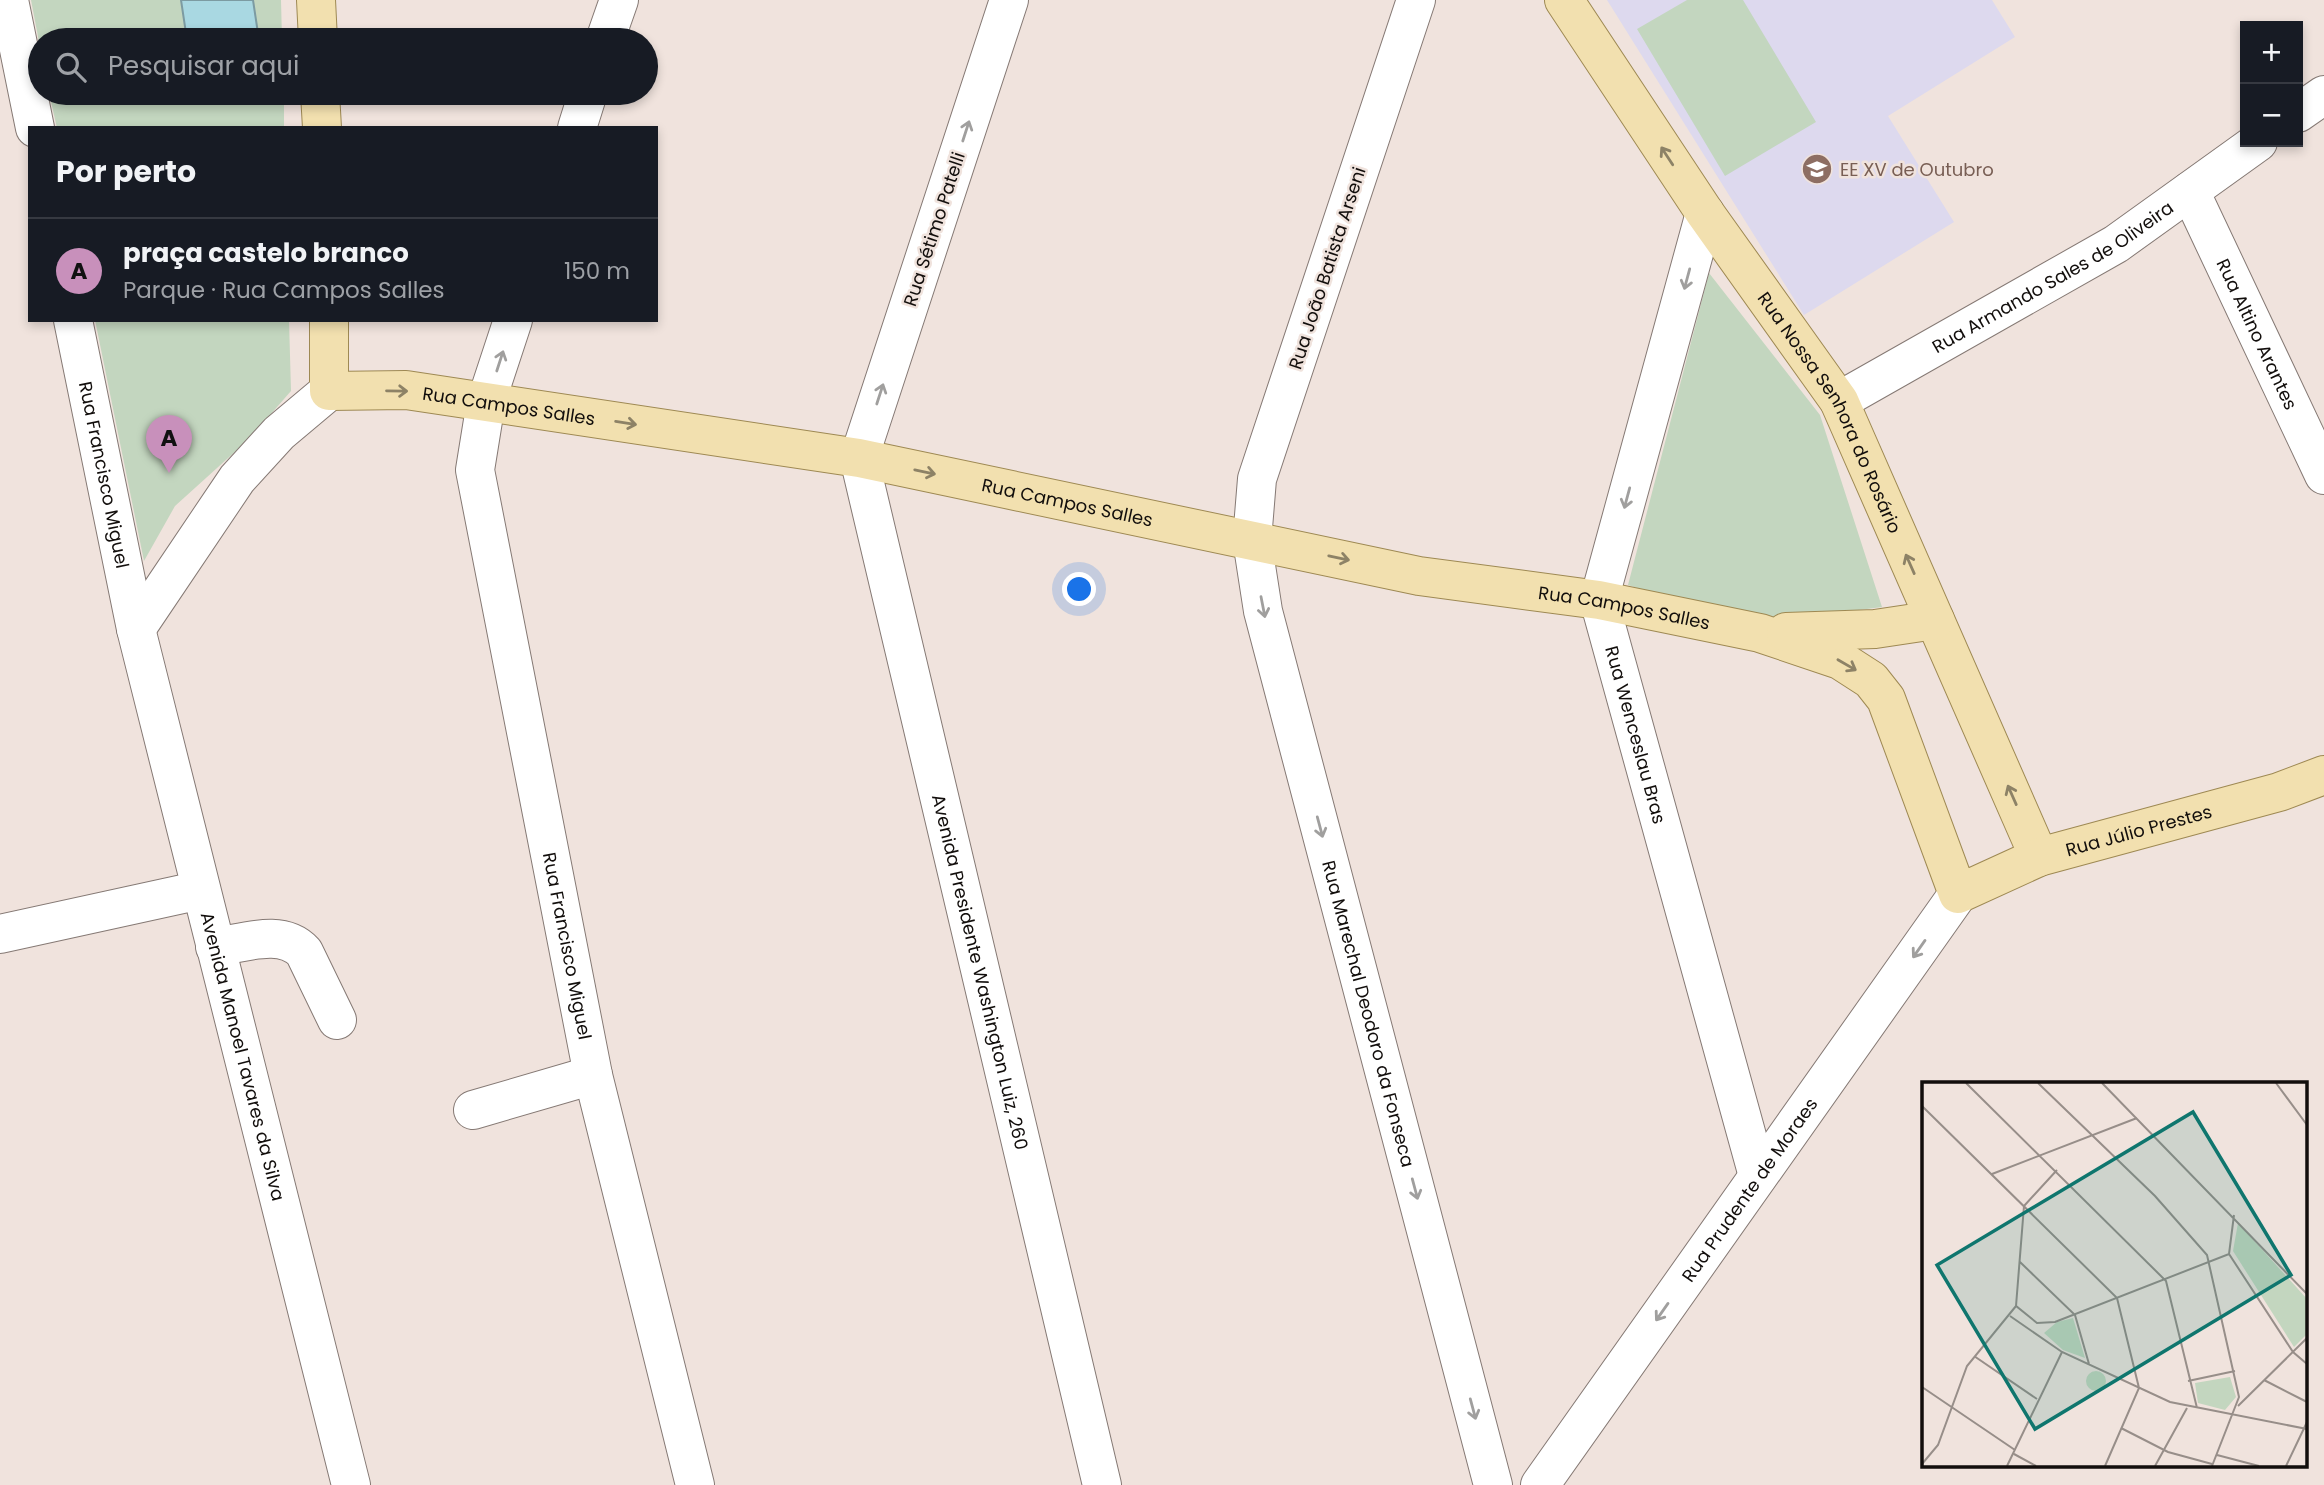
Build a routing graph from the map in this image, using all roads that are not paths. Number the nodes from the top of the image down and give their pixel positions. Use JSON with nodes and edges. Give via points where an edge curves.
{"nodes":[{"id":1,"x":9,"y":0,"type":"edge"},
{"id":2,"x":316,"y":0,"type":"edge"},
{"id":3,"x":619,"y":0,"type":"edge"},
{"id":4,"x":1009,"y":0,"type":"edge"},
{"id":5,"x":1416,"y":0,"type":"edge"},
{"id":6,"x":1564,"y":0,"type":"edge"},
{"id":7,"x":317,"y":28,"type":"edge"},
{"id":8,"x":610,"y":28,"type":"edge"},
{"id":9,"x":28,"y":94,"type":"edge"},
{"id":10,"x":2324,"y":94,"type":"edge"},
{"id":11,"x":30,"y":105,"type":"edge"},
{"id":12,"x":321,"y":105,"type":"edge"},
{"id":13,"x":584,"y":105,"type":"edge"},
{"id":14,"x":2303,"y":109,"type":"edge"},
{"id":15,"x":35,"y":126,"type":"edge"},
{"id":16,"x":322,"y":126,"type":"edge"},
{"id":17,"x":578,"y":126,"type":"edge"},
{"id":18,"x":2251,"y":147,"type":"edge"},
{"id":19,"x":2190,"y":191,"type":"junction"},
{"id":20,"x":1704,"y":213,"type":"junction"},
{"id":21,"x":74,"y":322,"type":"edge"},
{"id":22,"x":329,"y":322,"type":"edge"},
{"id":23,"x":512,"y":322,"type":"edge"},
{"id":24,"x":329,"y":391,"type":"junction"},
{"id":25,"x":1839,"y":401,"type":"junction"},
{"id":26,"x":486,"y":402,"type":"junction"},
{"id":27,"x":859,"y":458,"type":"junction"},
{"id":28,"x":2324,"y":475,"type":"edge"},
{"id":29,"x":1252,"y":540,"type":"junction"},
{"id":30,"x":1599,"y":600,"type":"junction"},
{"id":31,"x":1935,"y":620,"type":"junction"},
{"id":32,"x":136,"y":629,"type":"junction"},
{"id":33,"x":1760,"y":633,"type":"junction"},
{"id":34,"x":2324,"y":775,"type":"edge"},
{"id":35,"x":2039,"y":857,"type":"junction"},
{"id":36,"x":201,"y":890,"type":"junction"},
{"id":37,"x":1958,"y":894,"type":"junction"},
{"id":38,"x":0,"y":934,"type":"edge"},
{"id":39,"x":215,"y":947,"type":"junction"},
{"id":40,"x":337,"y":1020,"type":"dead end"},
{"id":41,"x":593,"y":1074,"type":"junction"},
{"id":42,"x":473,"y":1110,"type":"dead end"},
{"id":43,"x":1758,"y":1176,"type":"junction"},
{"id":44,"x":351,"y":1485,"type":"edge"},
{"id":45,"x":695,"y":1485,"type":"edge"},
{"id":46,"x":1102,"y":1485,"type":"edge"},
{"id":47,"x":1493,"y":1485,"type":"edge"},
{"id":48,"x":1540,"y":1485,"type":"edge"}],
"edges":[{"from":1,"to":9,"type":"street"},
{"from":2,"to":7,"type":"main road"},
{"from":3,"to":8,"type":"street"},
{"from":27,"to":4,"type":"street","name":"Rua Sétimo Patelli","one_way":true},
{"from":5,"to":29,"type":"street","name":"Rua João Batista Arseni","via":[[1257,479]]},
{"from":20,"to":6,"type":"main road","name":"Rua Nossa Senhora do Rosário","one_way":true},
{"from":10,"to":14,"type":"street"},
{"from":11,"to":15,"type":"street"},
{"from":12,"to":16,"type":"main road"},
{"from":13,"to":17,"type":"street"},
{"from":18,"to":19,"type":"street","name":"Rua Armando Sales de Oliveira"},
{"from":19,"to":25,"type":"street","name":"Rua Armando Sales de Oliveira","via":[[2116,244]]},
{"from":19,"to":28,"type":"street","name":"Rua Altino Arantes"},
{"from":20,"to":25,"type":"main road","name":"Rua Nossa Senhora do Rosário"},
{"from":20,"to":30,"type":"street","one_way":true},
{"from":21,"to":32,"type":"street","name":"Rua Francisco Miguel"},
{"from":22,"to":24,"type":"main road"},
{"from":26,"to":23,"type":"street","name":"Rua Francisco Miguel","one_way":true},
{"from":24,"to":26,"type":"main road","name":"Rua Campos Salles","one_way":true,"via":[[406,390]]},
{"from":24,"to":32,"type":"street","via":[[279,433],[237,479]]},
{"from":31,"to":25,"type":"main road","name":"Rua Nossa Senhora do Rosário","one_way":true},
{"from":26,"to":27,"type":"main road","name":"Rua Campos Salles","one_way":true},
{"from":26,"to":41,"type":"street","name":"Rua Francisco Miguel","via":[[475,470]]},
{"from":27,"to":29,"type":"main road","name":"Rua Campos Salles","one_way":true},
{"from":27,"to":46,"type":"street","name":"Avenida Presidente Washington Luiz, 260"},
{"from":29,"to":30,"type":"main road","name":"Rua Campos Salles","one_way":true,"via":[[1419,576]]},
{"from":29,"to":47,"type":"street","name":"Rua Marechal Deodoro da Fonseca","one_way":true,"via":[[1263,611]]},
{"from":30,"to":33,"type":"main road","name":"Rua Campos Salles"},
{"from":30,"to":43,"type":"street","name":"Rua Wenceslau Bras"},
{"from":31,"to":33,"type":"main road","via":[[1875,629]]},
{"from":35,"to":31,"type":"main road","name":"Rua Nossa Senhora do Rosário","one_way":true},
{"from":32,"to":36,"type":"street","name":"Avenida Manoel Tavares da Silva"},
{"from":33,"to":37,"type":"main road","name":"Rua Campos Salles","one_way":true,"via":[[1840,660],[1871,680],[1886,699]]},
{"from":34,"to":35,"type":"main road","name":"Rua Júlio Prestes","via":[[2279,792]]},
{"from":35,"to":37,"type":"main road","name":"Rua Júlio Prestes"},
{"from":36,"to":38,"type":"street"},
{"from":36,"to":39,"type":"street","name":"Avenida Manoel Tavares da Silva"},
{"from":37,"to":43,"type":"street","name":"Rua Prudente de Moraes","one_way":true},
{"from":39,"to":40,"type":"street","via":[[277,938],[296,943]]},
{"from":39,"to":44,"type":"street","name":"Avenida Manoel Tavares da Silva"},
{"from":41,"to":42,"type":"street"},
{"from":41,"to":45,"type":"street","name":"Rua Francisco Miguel"},
{"from":43,"to":48,"type":"street","name":"Rua Prudente de Moraes","one_way":true}]}
